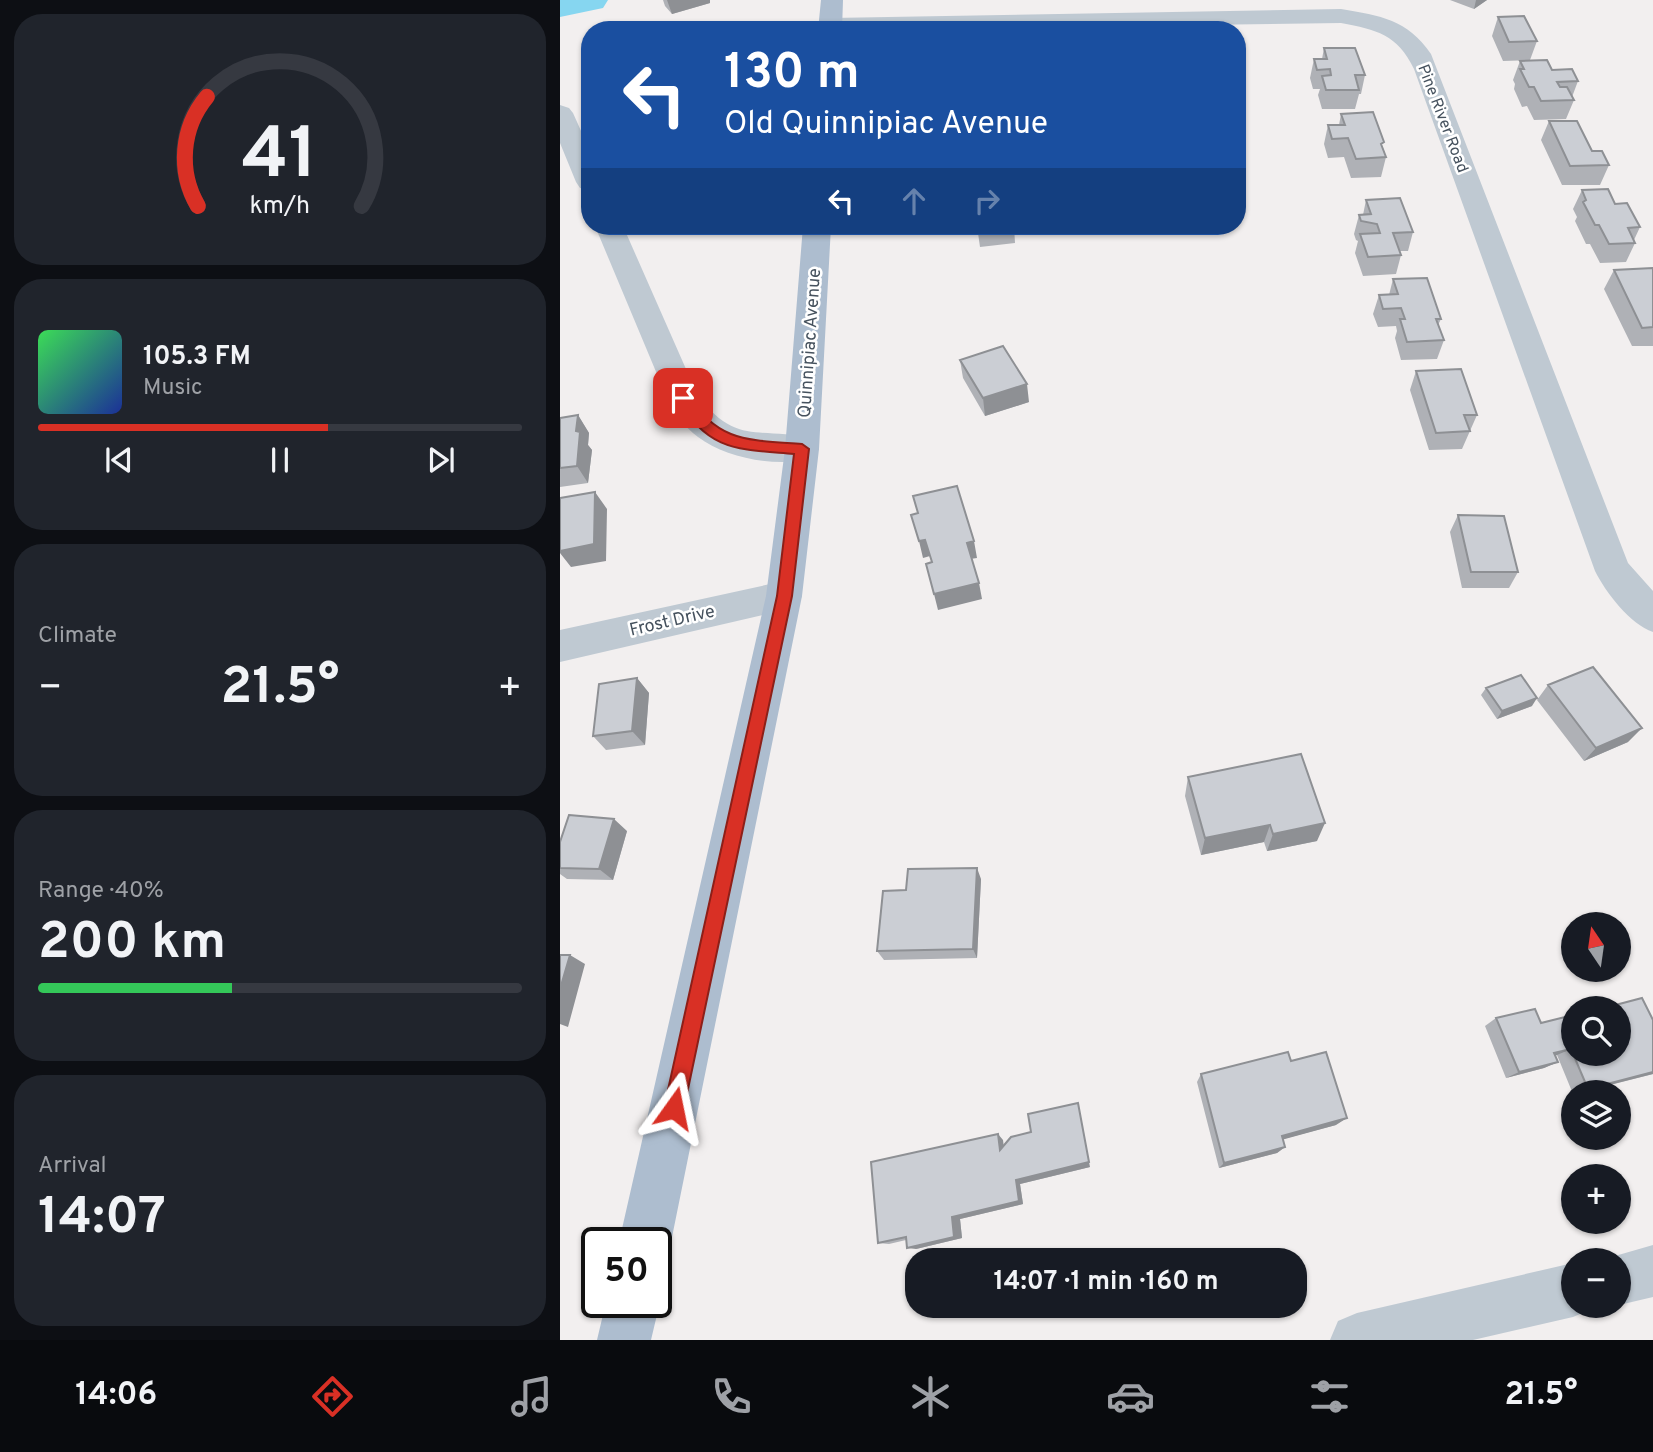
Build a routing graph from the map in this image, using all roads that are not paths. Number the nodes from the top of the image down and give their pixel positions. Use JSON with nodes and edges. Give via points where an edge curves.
{"nodes":[{"id":1,"x":830,"y":18,"type":"edge"},
{"id":2,"x":560,"y":113,"type":"edge"},
{"id":3,"x":581,"y":161,"type":"edge"},
{"id":4,"x":613,"y":235,"type":"edge"},
{"id":5,"x":816,"y":235,"type":"edge"},
{"id":6,"x":802,"y":449,"type":"junction"},
{"id":7,"x":784,"y":596,"type":"junction"},
{"id":8,"x":1653,"y":617,"type":"edge"},
{"id":9,"x":560,"y":646,"type":"edge"},
{"id":10,"x":648,"y":1227,"type":"edge"},
{"id":11,"x":1653,"y":1271,"type":"edge"},
{"id":12,"x":1631,"y":1276,"type":"edge"},
{"id":13,"x":1561,"y":1293,"type":"edge"},
{"id":14,"x":629,"y":1318,"type":"edge"},
{"id":15,"x":624,"y":1340,"type":"edge"},
{"id":16,"x":1357,"y":1340,"type":"edge"}],
"edges":[{"from":1,"to":8,"type":"street","name":"Pine River Road","via":[[1340,16],[1378,23],[1406,35],[1423,61],[1613,570]]},
{"from":2,"to":3,"type":"street"},
{"from":4,"to":6,"type":"street","via":[[694,416],[736,444]]},
{"from":5,"to":6,"type":"main road","name":"Quinnipiac Avenue"},
{"from":6,"to":7,"type":"main road","name":"Quinnipiac Avenue"},
{"from":7,"to":9,"type":"street","name":"Frost Drive"},
{"from":7,"to":10,"type":"main road","name":"Quinnipiac Avenue"},
{"from":11,"to":12,"type":"street"},
{"from":13,"to":16,"type":"street"},
{"from":14,"to":15,"type":"main road"}]}
